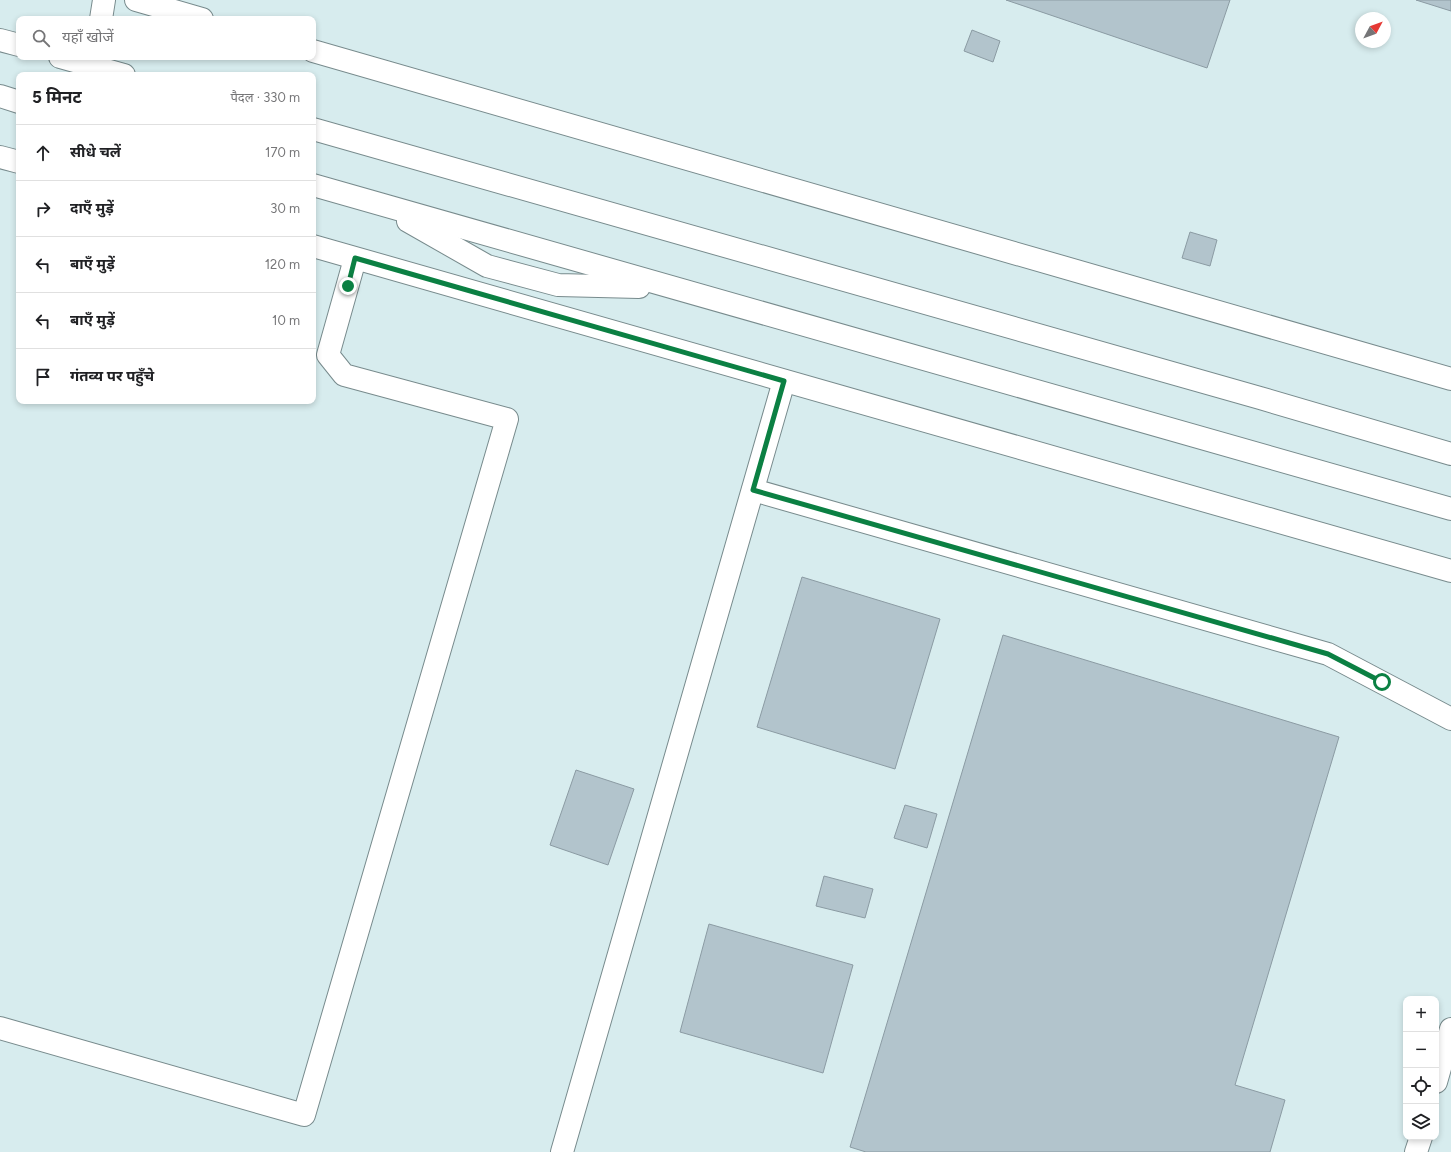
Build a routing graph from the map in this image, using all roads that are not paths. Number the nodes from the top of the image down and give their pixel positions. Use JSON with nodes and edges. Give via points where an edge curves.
{"nodes":[{"id":1,"x":104,"y":0,"type":"edge"},
{"id":2,"x":136,"y":0,"type":"edge"},
{"id":3,"x":101,"y":16,"type":"edge"},
{"id":4,"x":192,"y":16,"type":"edge"},
{"id":5,"x":0,"y":40,"type":"edge"},
{"id":6,"x":16,"y":44,"type":"edge"},
{"id":7,"x":316,"y":52,"type":"edge"},
{"id":8,"x":71,"y":60,"type":"edge"},
{"id":9,"x":92,"y":66,"type":"edge"},
{"id":10,"x":113,"y":72,"type":"edge"},
{"id":11,"x":0,"y":96,"type":"edge"},
{"id":12,"x":16,"y":101,"type":"edge"},
{"id":13,"x":316,"y":130,"type":"edge"},
{"id":14,"x":0,"y":157,"type":"edge"},
{"id":15,"x":16,"y":161,"type":"edge"},
{"id":16,"x":316,"y":187,"type":"edge"},
{"id":17,"x":377,"y":204,"type":"junction"},
{"id":18,"x":316,"y":247,"type":"edge"},
{"id":19,"x":355,"y":258,"type":"junction"},
{"id":20,"x":669,"y":287,"type":"junction"},
{"id":21,"x":1451,"y":379,"type":"edge"},
{"id":22,"x":784,"y":381,"type":"junction"},
{"id":23,"x":1451,"y":454,"type":"edge"},
{"id":24,"x":753,"y":490,"type":"junction"},
{"id":25,"x":1451,"y":509,"type":"edge"},
{"id":26,"x":1451,"y":571,"type":"edge"},
{"id":27,"x":1451,"y":719,"type":"edge"},
{"id":28,"x":0,"y":1028,"type":"edge"},
{"id":29,"x":1451,"y":1029,"type":"edge"},
{"id":30,"x":1439,"y":1071,"type":"edge"},
{"id":31,"x":1420,"y":1140,"type":"edge"},
{"id":32,"x":562,"y":1152,"type":"edge"},
{"id":33,"x":1416,"y":1152,"type":"edge"}],
"edges":[{"from":1,"to":3,"type":"street"},
{"from":2,"to":4,"type":"street"},
{"from":5,"to":6,"type":"street"},
{"from":7,"to":21,"type":"street"},
{"from":8,"to":9,"type":"street"},
{"from":9,"to":10,"type":"street"},
{"from":11,"to":12,"type":"street"},
{"from":13,"to":23,"type":"street"},
{"from":14,"to":15,"type":"street"},
{"from":16,"to":17,"type":"street"},
{"from":17,"to":20,"type":"street"},
{"from":17,"to":20,"type":"street","via":[[487,266],[558,285]]},
{"from":18,"to":19,"type":"street"},
{"from":19,"to":22,"type":"street"},
{"from":19,"to":28,"type":"street","via":[[328,355],[344,375],[507,419],[304,1115]]},
{"from":20,"to":25,"type":"street"},
{"from":22,"to":24,"type":"street"},
{"from":22,"to":26,"type":"street"},
{"from":24,"to":27,"type":"street","via":[[1328,654]]},
{"from":24,"to":32,"type":"street"},
{"from":29,"to":30,"type":"street"},
{"from":31,"to":33,"type":"street"}]}
